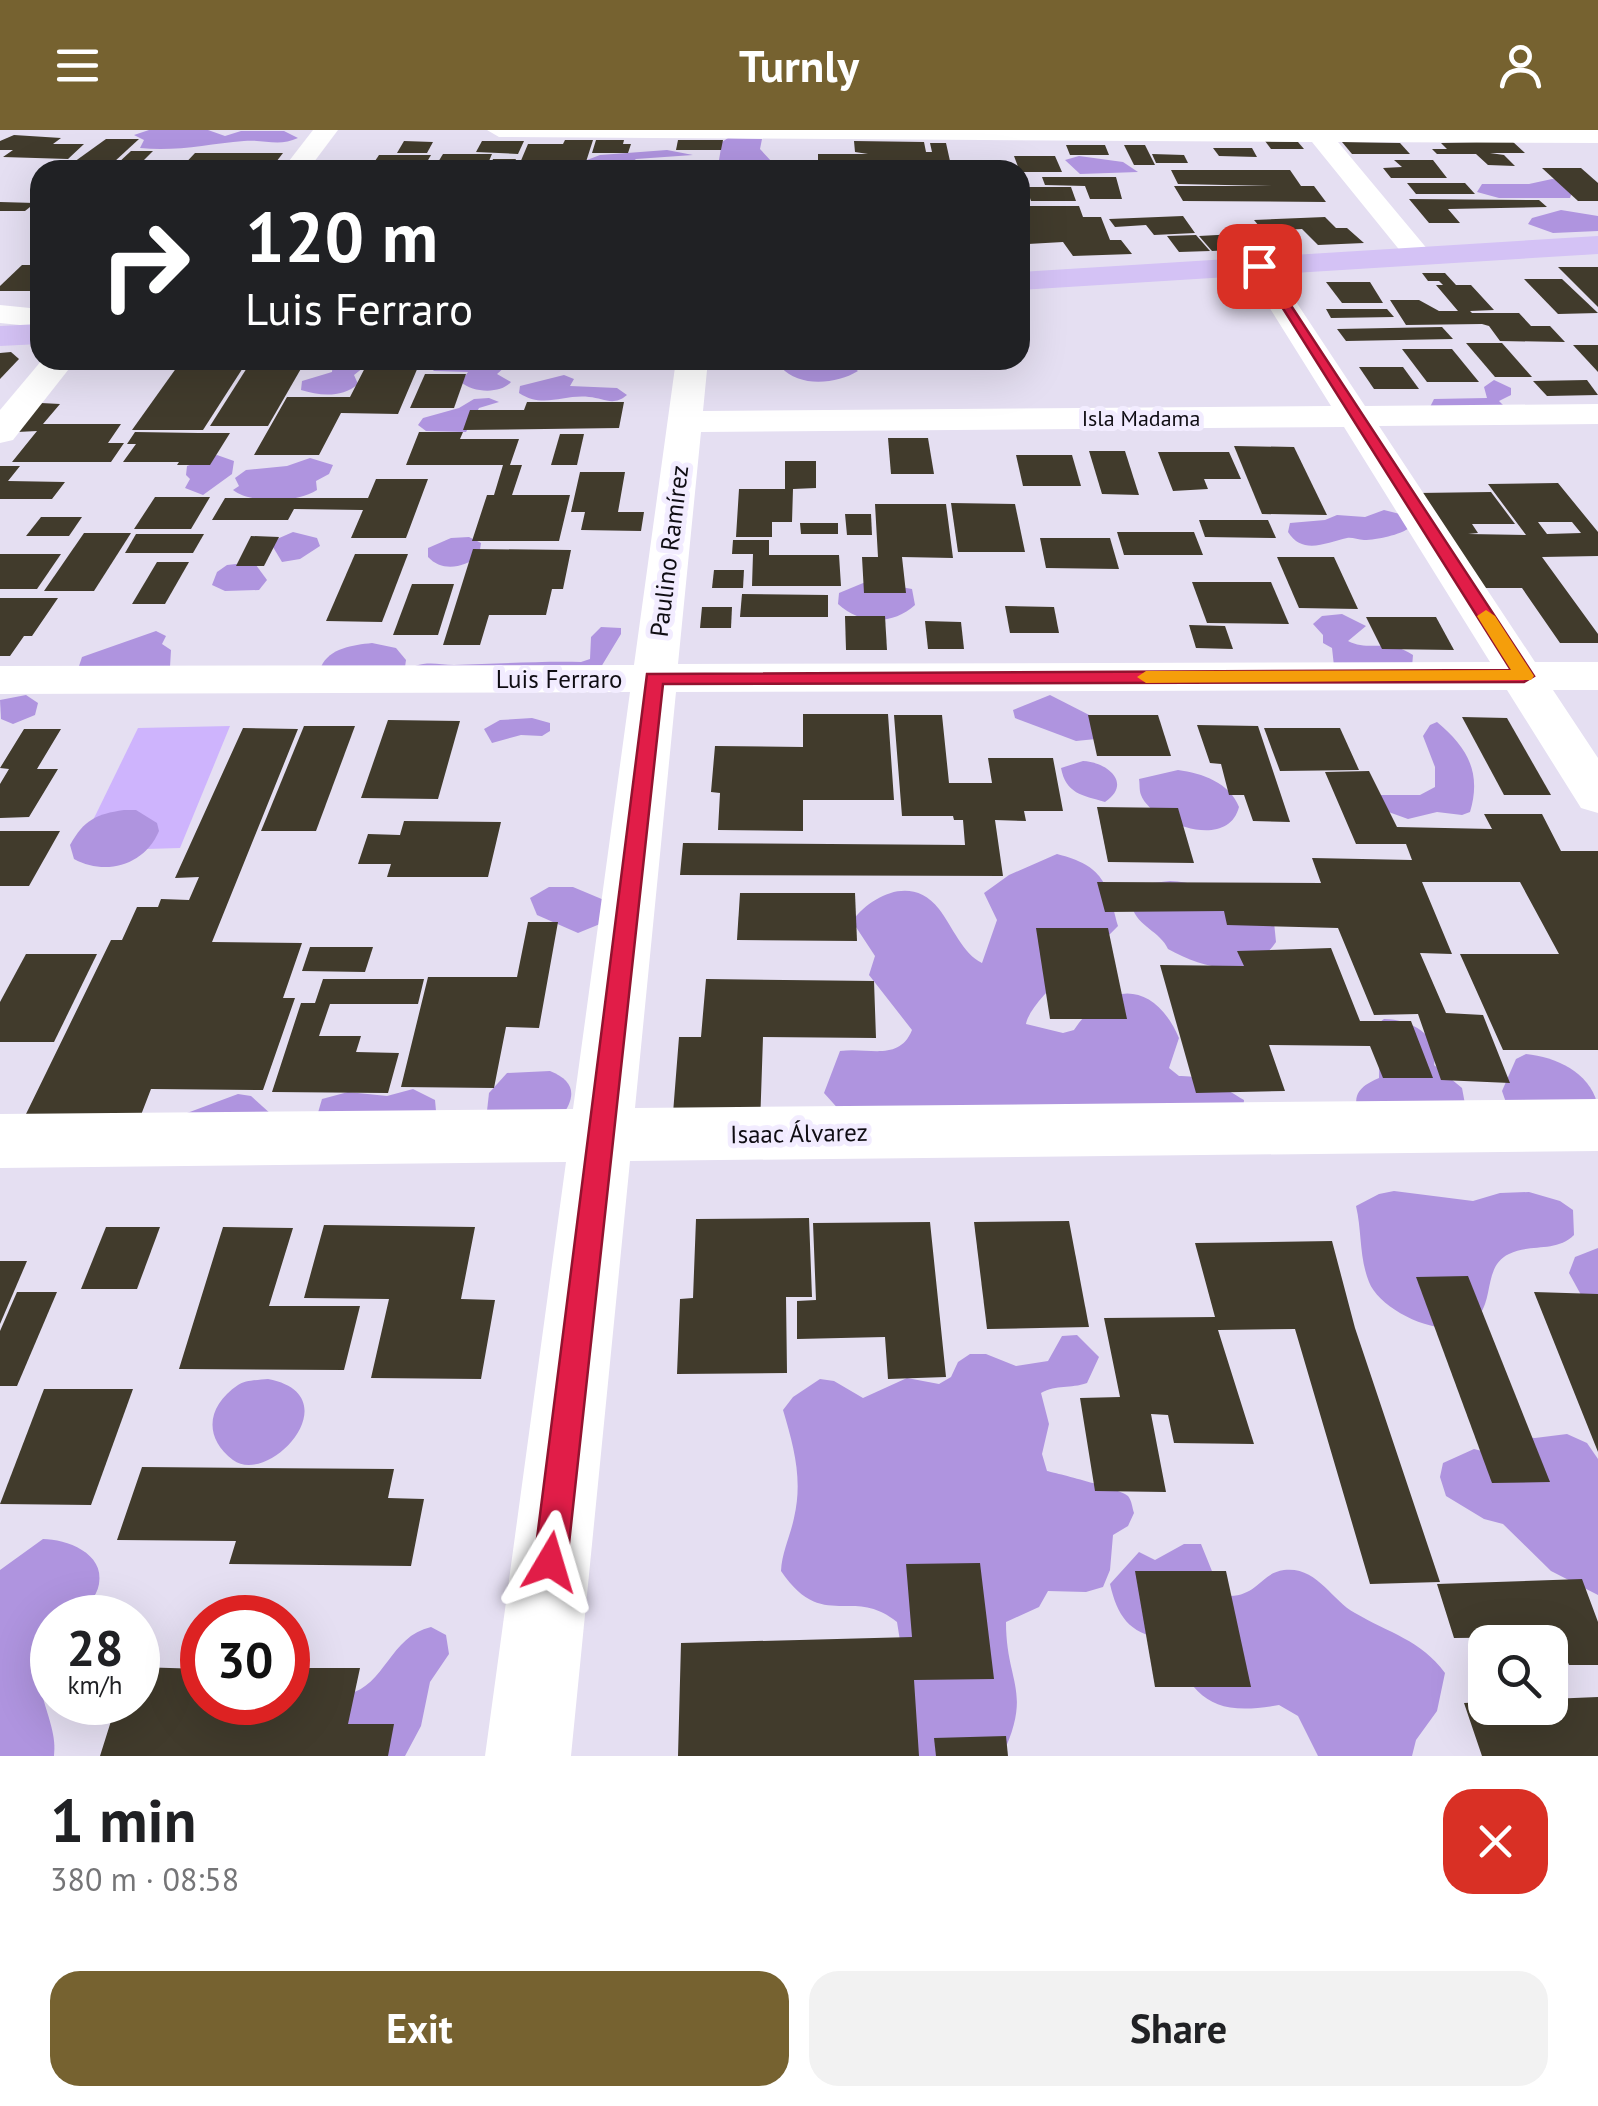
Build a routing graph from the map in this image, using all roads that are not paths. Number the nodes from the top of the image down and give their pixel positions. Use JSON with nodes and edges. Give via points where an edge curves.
{"nodes":[{"id":1,"x":326,"y":130,"type":"edge"},
{"id":2,"x":499,"y":130,"type":"edge"},
{"id":3,"x":1318,"y":133,"type":"edge"},
{"id":4,"x":1598,"y":136,"type":"edge"},
{"id":5,"x":974,"y":139,"type":"edge"},
{"id":6,"x":302,"y":160,"type":"edge"},
{"id":7,"x":1598,"y":246,"type":"edge"},
{"id":8,"x":1420,"y":257,"type":"junction"},
{"id":9,"x":1259,"y":266,"type":"junction"},
{"id":10,"x":1030,"y":277,"type":"edge"},
{"id":11,"x":0,"y":314,"type":"edge"},
{"id":12,"x":30,"y":317,"type":"edge"},
{"id":13,"x":30,"y":334,"type":"edge"},
{"id":14,"x":0,"y":336,"type":"edge"},
{"id":15,"x":52,"y":370,"type":"edge"},
{"id":16,"x":691,"y":370,"type":"edge"},
{"id":17,"x":1598,"y":414,"type":"edge"},
{"id":18,"x":1358,"y":416,"type":"junction"},
{"id":19,"x":684,"y":422,"type":"junction"},
{"id":20,"x":0,"y":432,"type":"edge"},
{"id":21,"x":1524,"y":676,"type":"junction"},
{"id":22,"x":1598,"y":676,"type":"edge"},
{"id":23,"x":654,"y":678,"type":"junction"},
{"id":24,"x":0,"y":680,"type":"edge"},
{"id":25,"x":1598,"y":796,"type":"edge"},
{"id":26,"x":1598,"y":1125,"type":"edge"},
{"id":27,"x":601,"y":1135,"type":"junction"},
{"id":28,"x":0,"y":1141,"type":"edge"},
{"id":29,"x":528,"y":1756,"type":"edge"}],
"edges":[{"from":1,"to":6,"type":"street"},
{"from":2,"to":5,"type":"street","via":[[783,142]]},
{"from":3,"to":4,"type":"street"},
{"from":3,"to":5,"type":"street"},
{"from":3,"to":8,"type":"street"},
{"from":7,"to":8,"type":"main road"},
{"from":8,"to":9,"type":"main road"},
{"from":9,"to":10,"type":"main road"},
{"from":9,"to":18,"type":"street"},
{"from":11,"to":12,"type":"street"},
{"from":13,"to":14,"type":"main road"},
{"from":15,"to":20,"type":"street"},
{"from":16,"to":19,"type":"street","name":"Paulino Ramírez"},
{"from":17,"to":18,"type":"street","name":"Isla Madama"},
{"from":18,"to":19,"type":"street","name":"Isla Madama"},
{"from":18,"to":21,"type":"street"},
{"from":19,"to":23,"type":"street","name":"Paulino Ramírez"},
{"from":21,"to":22,"type":"street","name":"Luis Ferraro"},
{"from":21,"to":23,"type":"street","name":"Luis Ferraro"},
{"from":21,"to":25,"type":"street"},
{"from":23,"to":24,"type":"street","name":"Luis Ferraro"},
{"from":23,"to":27,"type":"street","name":"Paulino Ramírez"},
{"from":26,"to":27,"type":"street","name":"Isaac Álvarez"},
{"from":27,"to":28,"type":"street","name":"Isaac Álvarez"},
{"from":27,"to":29,"type":"street","name":"Paulino Ramírez"}]}
